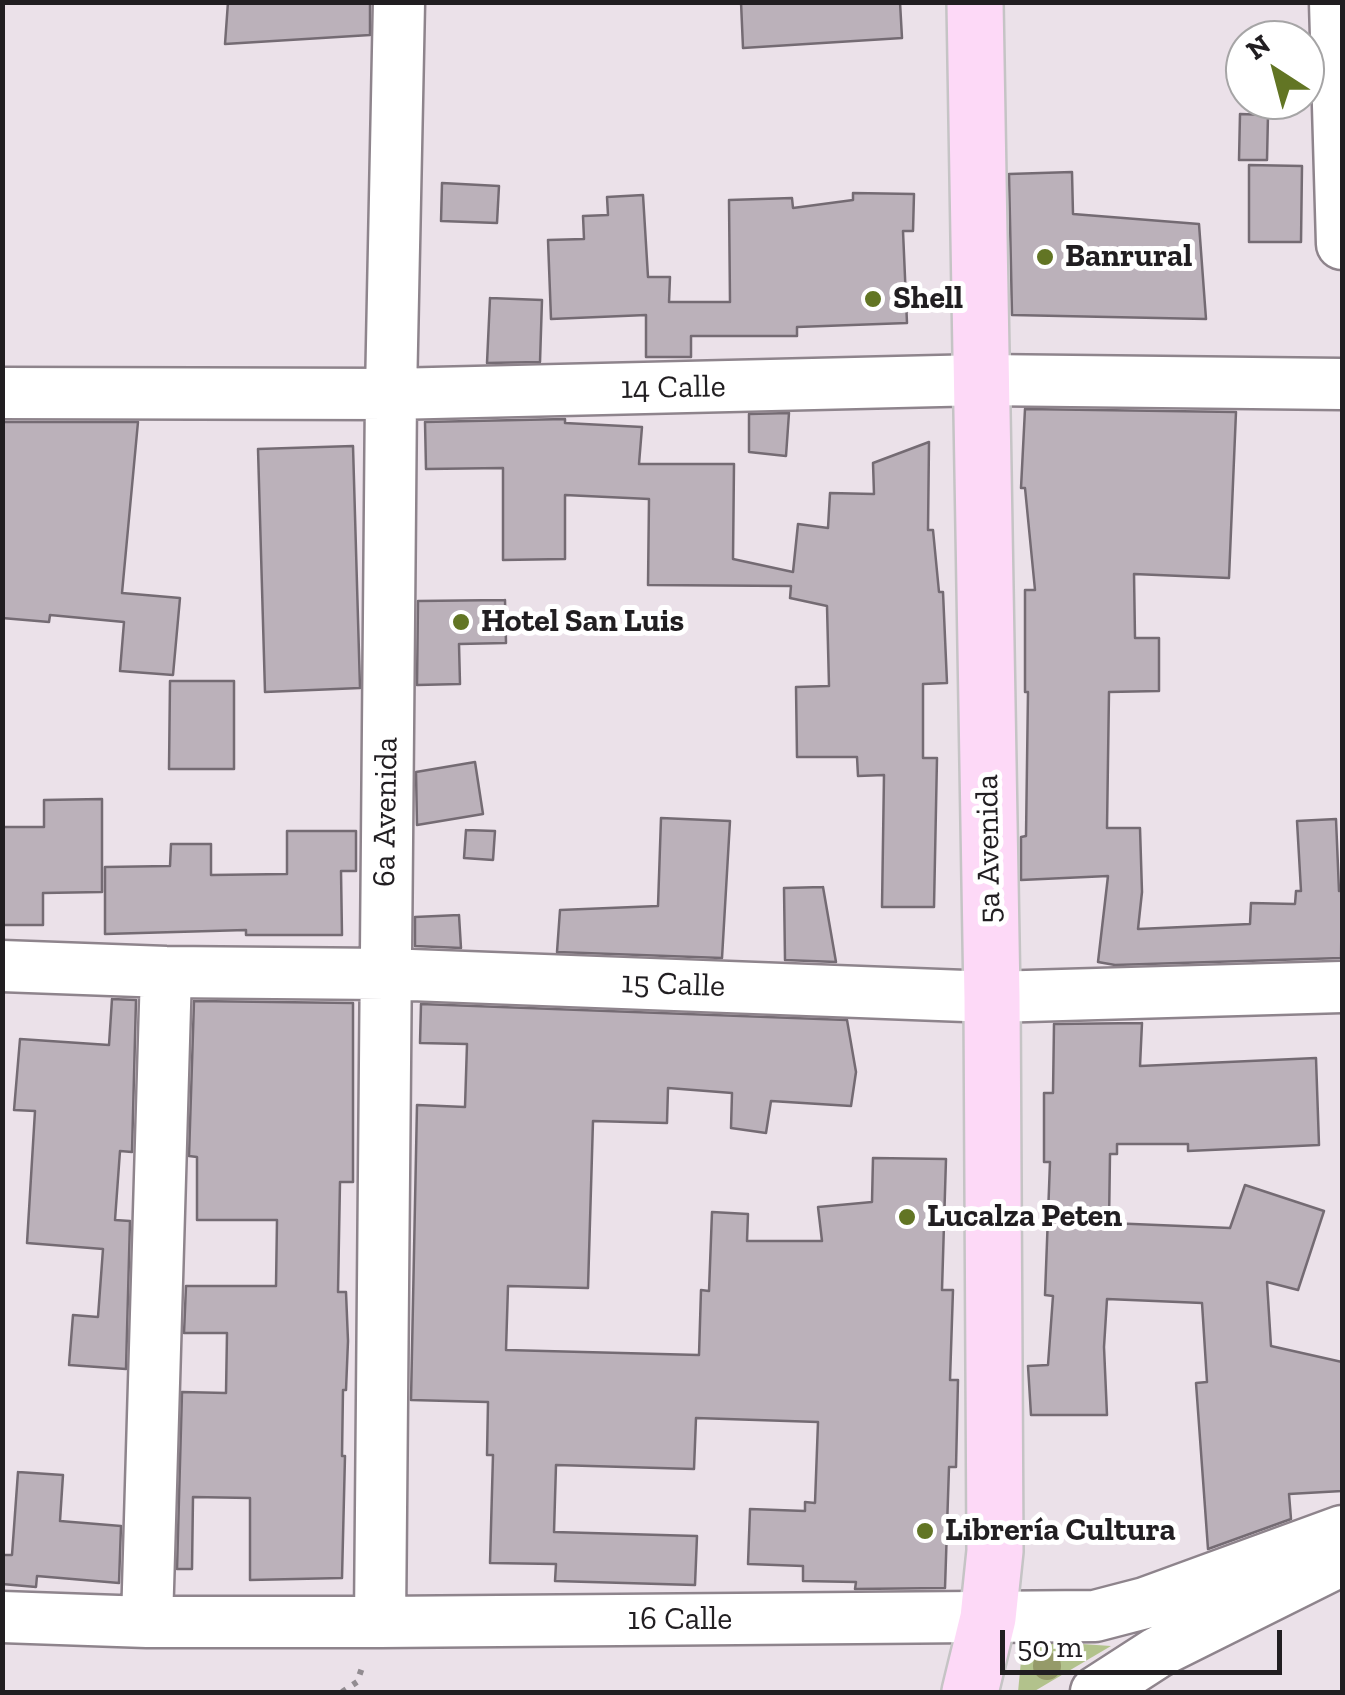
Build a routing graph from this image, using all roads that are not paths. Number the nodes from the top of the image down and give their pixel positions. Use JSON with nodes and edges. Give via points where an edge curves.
{"nodes":[{"id":1,"x":399,"y":2,"type":"edge"},
{"id":2,"x":975,"y":2,"type":"edge"},
{"id":3,"x":1335,"y":2,"type":"edge"},
{"id":4,"x":1342,"y":244,"type":"edge"},
{"id":5,"x":982,"y":380,"type":"junction"},
{"id":6,"x":1342,"y":384,"type":"edge"},
{"id":7,"x":2,"y":393,"type":"edge"},
{"id":8,"x":391,"y":394,"type":"junction"},
{"id":9,"x":2,"y":966,"type":"edge"},
{"id":10,"x":166,"y":972,"type":"junction"},
{"id":11,"x":384,"y":974,"type":"junction"},
{"id":12,"x":1342,"y":986,"type":"edge"},
{"id":13,"x":992,"y":997,"type":"junction"},
{"id":14,"x":1342,"y":1531,"type":"edge"},
{"id":15,"x":1342,"y":1560,"type":"edge"},
{"id":16,"x":2,"y":1617,"type":"edge"},
{"id":17,"x":988,"y":1618,"type":"junction"},
{"id":18,"x":146,"y":1622,"type":"junction"},
{"id":19,"x":380,"y":1622,"type":"junction"},
{"id":20,"x":970,"y":1692,"type":"edge"},
{"id":21,"x":1096,"y":1692,"type":"edge"}],
"edges":[{"from":1,"to":8,"type":"street","name":"6a Avenida"},
{"from":2,"to":5,"type":"main road","name":"5a Avenida"},
{"from":3,"to":4,"type":"street"},
{"from":5,"to":6,"type":"street","name":"14 Calle"},
{"from":5,"to":8,"type":"street","name":"14 Calle"},
{"from":5,"to":13,"type":"main road","name":"5a Avenida"},
{"from":7,"to":8,"type":"street","name":"14 Calle"},
{"from":8,"to":11,"type":"street","name":"6a Avenida"},
{"from":9,"to":10,"type":"street","name":"15 Calle"},
{"from":10,"to":11,"type":"street","name":"15 Calle"},
{"from":10,"to":18,"type":"street"},
{"from":11,"to":13,"type":"street","name":"15 Calle"},
{"from":11,"to":19,"type":"street","name":"6a Avenida"},
{"from":12,"to":13,"type":"street","name":"15 Calle"},
{"from":13,"to":17,"type":"main road","name":"5a Avenida","via":[[995,1551]]},
{"from":14,"to":17,"type":"street","name":"16 Calle","via":[[1095,1616]]},
{"from":15,"to":21,"type":"street","via":[[1158,1652]]},
{"from":16,"to":18,"type":"street","name":"16 Calle"},
{"from":17,"to":19,"type":"street","name":"16 Calle"},
{"from":17,"to":20,"type":"main road","name":"5a Avenida"},
{"from":18,"to":19,"type":"street","name":"16 Calle"}]}
